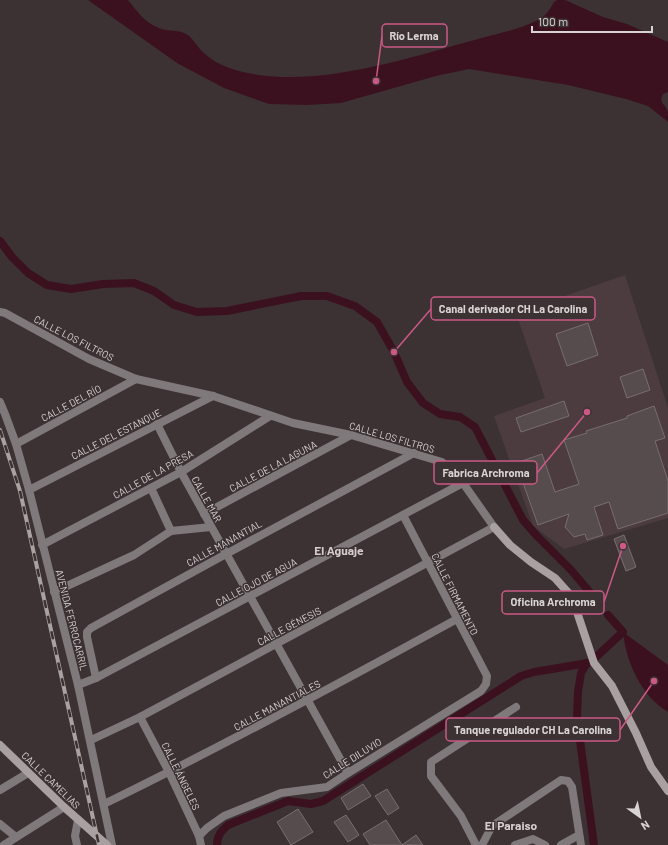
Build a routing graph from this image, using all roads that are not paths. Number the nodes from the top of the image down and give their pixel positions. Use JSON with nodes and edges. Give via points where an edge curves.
{"nodes":[{"id":1,"x":0,"y":312,"type":"edge"},
{"id":2,"x":136,"y":379,"type":"junction"},
{"id":3,"x":212,"y":396,"type":"junction"},
{"id":4,"x":0,"y":402,"type":"edge"},
{"id":5,"x":270,"y":416,"type":"junction"},
{"id":6,"x":157,"y":424,"type":"junction"},
{"id":7,"x":351,"y":435,"type":"junction"},
{"id":8,"x":16,"y":444,"type":"junction"},
{"id":9,"x":414,"y":453,"type":"junction"},
{"id":10,"x":180,"y":472,"type":"junction"},
{"id":11,"x":463,"y":483,"type":"junction"},
{"id":12,"x":150,"y":488,"type":"junction"},
{"id":13,"x":29,"y":490,"type":"junction"},
{"id":14,"x":204,"y":514,"type":"junction"},
{"id":15,"x":403,"y":515,"type":"junction"},
{"id":16,"x":211,"y":527,"type":"junction"},
{"id":17,"x":494,"y":527,"type":"junction"},
{"id":18,"x":171,"y":531,"type":"junction"},
{"id":19,"x":42,"y":545,"type":"junction"},
{"id":20,"x":226,"y":554,"type":"junction"},
{"id":21,"x":428,"y":562,"type":"junction"},
{"id":22,"x":54,"y":592,"type":"junction"},
{"id":23,"x":250,"y":597,"type":"junction"},
{"id":24,"x":457,"y":619,"type":"junction"},
{"id":25,"x":276,"y":645,"type":"junction"},
{"id":26,"x":96,"y":678,"type":"junction"},
{"id":27,"x":486,"y":684,"type":"joint"},
{"id":28,"x":78,"y":685,"type":"junction"},
{"id":29,"x":307,"y":701,"type":"junction"},
{"id":30,"x":516,"y":708,"type":"dead end"},
{"id":31,"x":140,"y":717,"type":"junction"},
{"id":32,"x":91,"y":740,"type":"junction"},
{"id":33,"x":0,"y":745,"type":"edge"},
{"id":34,"x":169,"y":772,"type":"junction"},
{"id":35,"x":28,"y":773,"type":"junction"},
{"id":36,"x":348,"y":773,"type":"junction"},
{"id":37,"x":0,"y":790,"type":"edge"},
{"id":38,"x":668,"y":791,"type":"edge"},
{"id":39,"x":104,"y":804,"type":"junction"},
{"id":40,"x":64,"y":807,"type":"junction"},
{"id":41,"x":78,"y":820,"type":"junction"},
{"id":42,"x":0,"y":824,"type":"edge"},
{"id":43,"x":579,"y":835,"type":"junction"},
{"id":44,"x":198,"y":836,"type":"junction"},
{"id":45,"x":16,"y":837,"type":"junction"},
{"id":46,"x":4,"y":845,"type":"edge"},
{"id":47,"x":77,"y":845,"type":"edge"},
{"id":48,"x":107,"y":845,"type":"edge"},
{"id":49,"x":112,"y":845,"type":"edge"},
{"id":50,"x":201,"y":845,"type":"edge"},
{"id":51,"x":476,"y":845,"type":"edge"},
{"id":52,"x":482,"y":845,"type":"edge"},
{"id":53,"x":516,"y":845,"type":"edge"},
{"id":54,"x":545,"y":845,"type":"edge"},
{"id":55,"x":561,"y":845,"type":"edge"},
{"id":56,"x":581,"y":845,"type":"edge"}],
"edges":[{"from":1,"to":2,"type":"street","name":"CALLE LOS FILTROS","via":[[89,359]]},
{"from":2,"to":3,"type":"street","name":"CALLE LOS FILTROS"},
{"from":2,"to":8,"type":"street","name":"CALLE DEL RÍO"},
{"from":3,"to":5,"type":"street","name":"CALLE LOS FILTROS"},
{"from":3,"to":6,"type":"street","name":"CALLE DEL ESTANQUE"},
{"from":4,"to":8,"type":"street","name":"AVENIDA FERROCARRIL"},
{"from":5,"to":7,"type":"street","name":"CALLE LOS FILTROS"},
{"from":5,"to":10,"type":"street","name":"CALLE DE LA PRESA"},
{"from":6,"to":10,"type":"street","name":"CALLE MAR"},
{"from":6,"to":13,"type":"street","name":"CALLE DEL ESTANQUE"},
{"from":7,"to":9,"type":"street","name":"CALLE LOS FILTROS"},
{"from":7,"to":14,"type":"street","name":"CALLE DE LA LAGUNA"},
{"from":8,"to":13,"type":"street","name":"AVENIDA FERROCARRIL"},
{"from":9,"to":11,"type":"street","name":"CALLE LOS FILTROS","via":[[442,462]]},
{"from":9,"to":20,"type":"street","name":"CALLE MANANTIAL"},
{"from":10,"to":12,"type":"street","name":"CALLE DE LA PRESA"},
{"from":10,"to":14,"type":"street","name":"CALLE MAR"},
{"from":11,"to":15,"type":"street","name":"CALLE OJO DE AGUA"},
{"from":11,"to":17,"type":"street","name":"CALLE LOS FILTROS"},
{"from":12,"to":18,"type":"street"},
{"from":12,"to":19,"type":"street","name":"CALLE DE LA PRESA"},
{"from":13,"to":19,"type":"street","name":"AVENIDA FERROCARRIL"},
{"from":14,"to":16,"type":"street","name":"CALLE MAR"},
{"from":15,"to":21,"type":"street","name":"CALLE FIRMAMENTO"},
{"from":15,"to":23,"type":"street","name":"CALLE OJO DE AGUA"},
{"from":16,"to":18,"type":"street"},
{"from":16,"to":20,"type":"street","name":"CALLE MAR"},
{"from":17,"to":21,"type":"street","name":"CALLE GÉNESIS"},
{"from":17,"to":38,"type":"street","name":"CALLE LOS FILTROS","via":[[510,545],[555,578],[572,597],[594,663],[612,686],[651,767]]},
{"from":18,"to":22,"type":"street","via":[[134,555]]},
{"from":19,"to":22,"type":"street","name":"AVENIDA FERROCARRIL"},
{"from":20,"to":23,"type":"street","name":"CALLE MAR"},
{"from":20,"to":26,"type":"street","name":"CALLE MANANTIAL","via":[[91,628],[87,632],[87,637]]},
{"from":21,"to":24,"type":"street","name":"CALLE FIRMAMENTO"},
{"from":21,"to":25,"type":"street","name":"CALLE GÉNESIS"},
{"from":22,"to":28,"type":"street","name":"AVENIDA FERROCARRIL"},
{"from":23,"to":25,"type":"street","name":"CALLE MAR"},
{"from":23,"to":26,"type":"street","name":"CALLE OJO DE AGUA"},
{"from":24,"to":27,"type":"street","name":"CALLE FIRMAMENTO","via":[[487,676]]},
{"from":24,"to":29,"type":"street","name":"CALLE MANANTIALES"},
{"from":25,"to":29,"type":"street","name":"CALLE MAR"},
{"from":25,"to":31,"type":"street","name":"CALLE GÉNESIS"},
{"from":26,"to":28,"type":"street","name":"CALLE OJO DE AGUA"},
{"from":27,"to":36,"type":"street","name":"CALLE DILUVIO","via":[[481,690]]},
{"from":28,"to":32,"type":"street","name":"AVENIDA FERROCARRIL"},
{"from":29,"to":34,"type":"street","name":"CALLE MANANTIALES"},
{"from":29,"to":36,"type":"street","name":"CALLE MAR"},
{"from":30,"to":51,"type":"street","via":[[431,762],[432,776],[461,816]]},
{"from":31,"to":32,"type":"street","name":"CALLE GÉNESIS"},
{"from":31,"to":34,"type":"street","name":"CALLE ÁNGELES"},
{"from":32,"to":39,"type":"street","name":"AVENIDA FERROCARRIL"},
{"from":33,"to":35,"type":"street","name":"CALLE CAMELIAS"},
{"from":34,"to":39,"type":"street","name":"CALLE MANANTIALES"},
{"from":34,"to":44,"type":"street","name":"CALLE ÁNGELES"},
{"from":35,"to":37,"type":"street"},
{"from":35,"to":40,"type":"street","name":"CALLE CAMELIAS"},
{"from":36,"to":44,"type":"street","name":"CALLE DILUVIO","via":[[327,787],[281,793],[224,816]]},
{"from":39,"to":49,"type":"street","name":"AVENIDA FERROCARRIL"},
{"from":40,"to":41,"type":"street","name":"CALLE CAMELIAS"},
{"from":40,"to":45,"type":"street"},
{"from":41,"to":47,"type":"street","via":[[75,836]]},
{"from":41,"to":48,"type":"street","name":"CALLE CAMELIAS"},
{"from":42,"to":45,"type":"street"},
{"from":43,"to":52,"type":"street","via":[[572,788],[568,781],[561,780],[492,826]]},
{"from":43,"to":55,"type":"street"},
{"from":43,"to":56,"type":"street"},
{"from":44,"to":50,"type":"street","name":"CALLE ÁNGELES"},
{"from":45,"to":46,"type":"street"},
{"from":53,"to":54,"type":"street","via":[[533,839]]}]}
